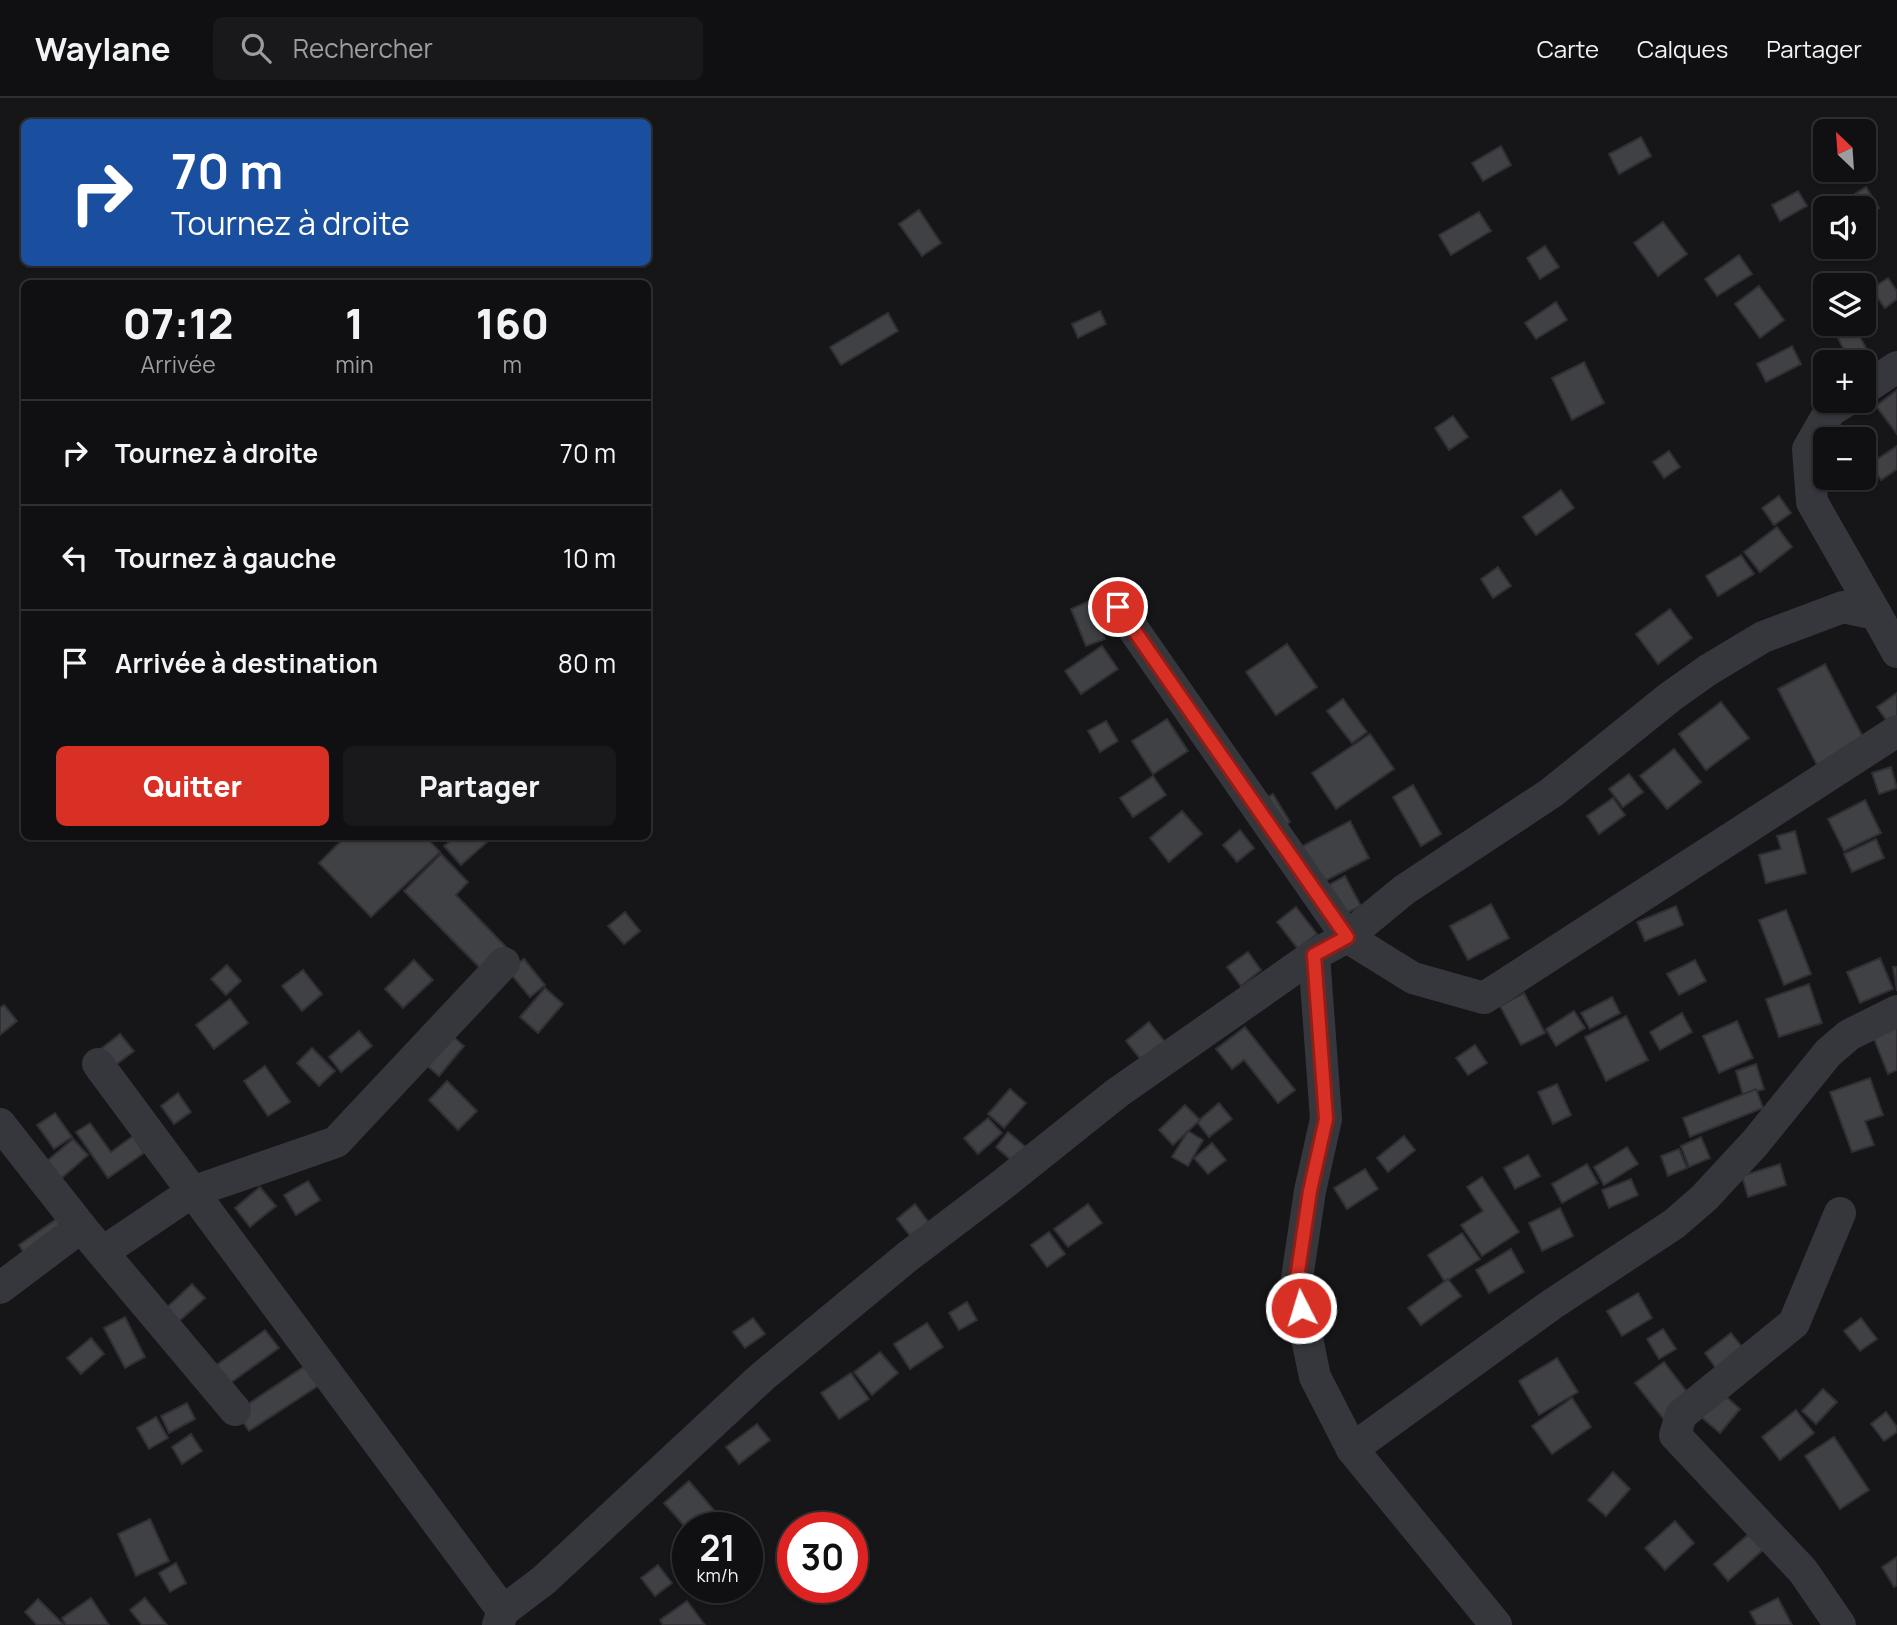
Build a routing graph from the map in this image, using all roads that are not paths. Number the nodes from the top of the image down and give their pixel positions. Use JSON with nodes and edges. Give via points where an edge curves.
{"nodes":[{"id":1,"x":1897,"y":368,"type":"edge"},
{"id":2,"x":1876,"y":381,"type":"edge"},
{"id":3,"x":1829,"y":413,"type":"edge"},
{"id":4,"x":1118,"y":607,"type":"dead end"},
{"id":5,"x":1876,"y":614,"type":"junction"},
{"id":6,"x":1897,"y":652,"type":"edge"},
{"id":7,"x":1897,"y":731,"type":"edge"},
{"id":8,"x":1347,"y":937,"type":"junction"},
{"id":9,"x":1314,"y":955,"type":"junction"},
{"id":10,"x":504,"y":963,"type":"dead end"},
{"id":11,"x":1897,"y":1011,"type":"edge"},
{"id":12,"x":98,"y":1064,"type":"dead end"},
{"id":13,"x":0,"y":1124,"type":"edge"},
{"id":14,"x":192,"y":1192,"type":"junction"},
{"id":15,"x":1840,"y":1213,"type":"dead end"},
{"id":16,"x":82,"y":1227,"type":"junction"},
{"id":17,"x":103,"y":1252,"type":"junction"},
{"id":18,"x":0,"y":1288,"type":"edge"},
{"id":19,"x":235,"y":1410,"type":"dead end"},
{"id":20,"x":1352,"y":1449,"type":"junction"},
{"id":21,"x":500,"y":1618,"type":"edge"},
{"id":22,"x":1496,"y":1625,"type":"edge"},
{"id":23,"x":1840,"y":1625,"type":"edge"}],
"edges":[{"from":1,"to":2,"type":"street"},
{"from":3,"to":5,"type":"street","via":[[1808,449],[1812,502]]},
{"from":4,"to":8,"type":"street"},
{"from":5,"to":6,"type":"street"},
{"from":5,"to":8,"type":"street","via":[[1843,607],[1763,637],[1708,670],[1551,793],[1404,890]]},
{"from":7,"to":8,"type":"street","via":[[1484,998],[1413,978]]},
{"from":8,"to":9,"type":"street"},
{"from":9,"to":20,"type":"street","via":[[1326,1119],[1296,1285],[1315,1377]]},
{"from":9,"to":21,"type":"street","via":[[1117,1093],[907,1257],[762,1377]]},
{"from":10,"to":14,"type":"street","via":[[336,1142]]},
{"from":11,"to":20,"type":"street","via":[[1849,1035],[1828,1053],[1755,1143],[1674,1224]]},
{"from":12,"to":14,"type":"street"},
{"from":13,"to":16,"type":"street"},
{"from":14,"to":17,"type":"street"},
{"from":14,"to":21,"type":"street"},
{"from":15,"to":23,"type":"street","via":[[1794,1324],[1681,1415],[1675,1435],[1803,1571]]},
{"from":16,"to":17,"type":"street"},
{"from":16,"to":18,"type":"street"},
{"from":17,"to":19,"type":"street"},
{"from":20,"to":22,"type":"street"}]}
